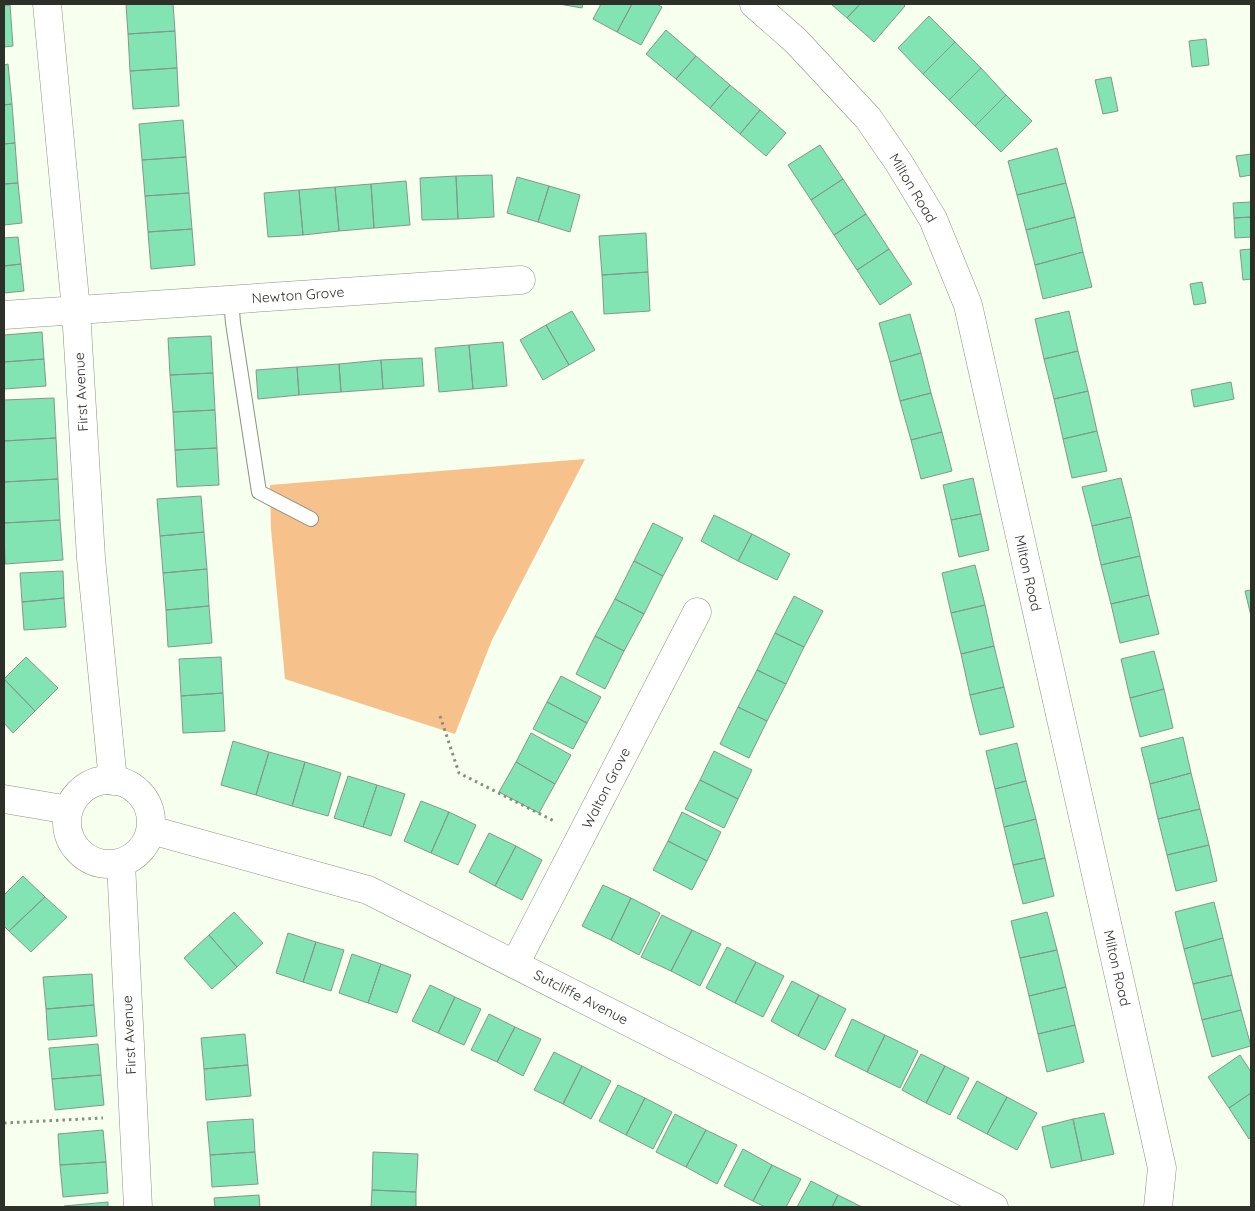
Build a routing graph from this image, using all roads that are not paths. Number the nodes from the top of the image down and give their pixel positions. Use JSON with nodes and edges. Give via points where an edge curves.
{"nodes":[{"id":1,"x":47,"y":4,"type":"edge"},
{"id":2,"x":760,"y":5,"type":"edge"},
{"id":3,"x":521,"y":280,"type":"dead end"},
{"id":4,"x":231,"y":299,"type":"junction"},
{"id":5,"x":76,"y":310,"type":"junction"},
{"id":6,"x":4,"y":315,"type":"edge"},
{"id":7,"x":311,"y":519,"type":"dead end"},
{"id":8,"x":697,"y":612,"type":"dead end"},
{"id":9,"x":113,"y":781,"type":"junction"},
{"id":10,"x":4,"y":798,"type":"edge"},
{"id":11,"x":69,"y":810,"type":"junction"},
{"id":12,"x":150,"y":830,"type":"junction"},
{"id":13,"x":121,"y":863,"type":"junction"},
{"id":14,"x":515,"y":964,"type":"junction"},
{"id":15,"x":138,"y":1207,"type":"edge"},
{"id":16,"x":994,"y":1207,"type":"edge"},
{"id":17,"x":1158,"y":1207,"type":"edge"}],
"edges":[{"from":1,"to":5,"type":"street","name":"First Avenue"},
{"from":2,"to":17,"type":"street","name":"Milton Road","via":[[868,118],[933,219],[968,305],[1162,1168]]},
{"from":3,"to":4,"type":"street","name":"Newton Grove"},
{"from":4,"to":5,"type":"street","name":"Newton Grove"},
{"from":4,"to":7,"type":"lane","via":[[259,492]]},
{"from":5,"to":6,"type":"street","name":"Newton Grove"},
{"from":5,"to":9,"type":"street","name":"First Avenue","via":[[91,558]]},
{"from":8,"to":14,"type":"street","name":"Walton Grove"},
{"from":9,"to":11,"type":"street","via":[[91,785],[79,793]]},
{"from":9,"to":12,"type":"street","via":[[122,782],[140,794],[148,807]]},
{"from":10,"to":11,"type":"street"},
{"from":11,"to":13,"type":"street","via":[[68,831],[79,852],[96,863]]},
{"from":12,"to":13,"type":"street","via":[[140,851]]},
{"from":12,"to":14,"type":"street","name":"Sutcliffe Avenue","via":[[368,890]]},
{"from":13,"to":15,"type":"street","name":"First Avenue"},
{"from":14,"to":16,"type":"street","name":"Sutcliffe Avenue"}]}
